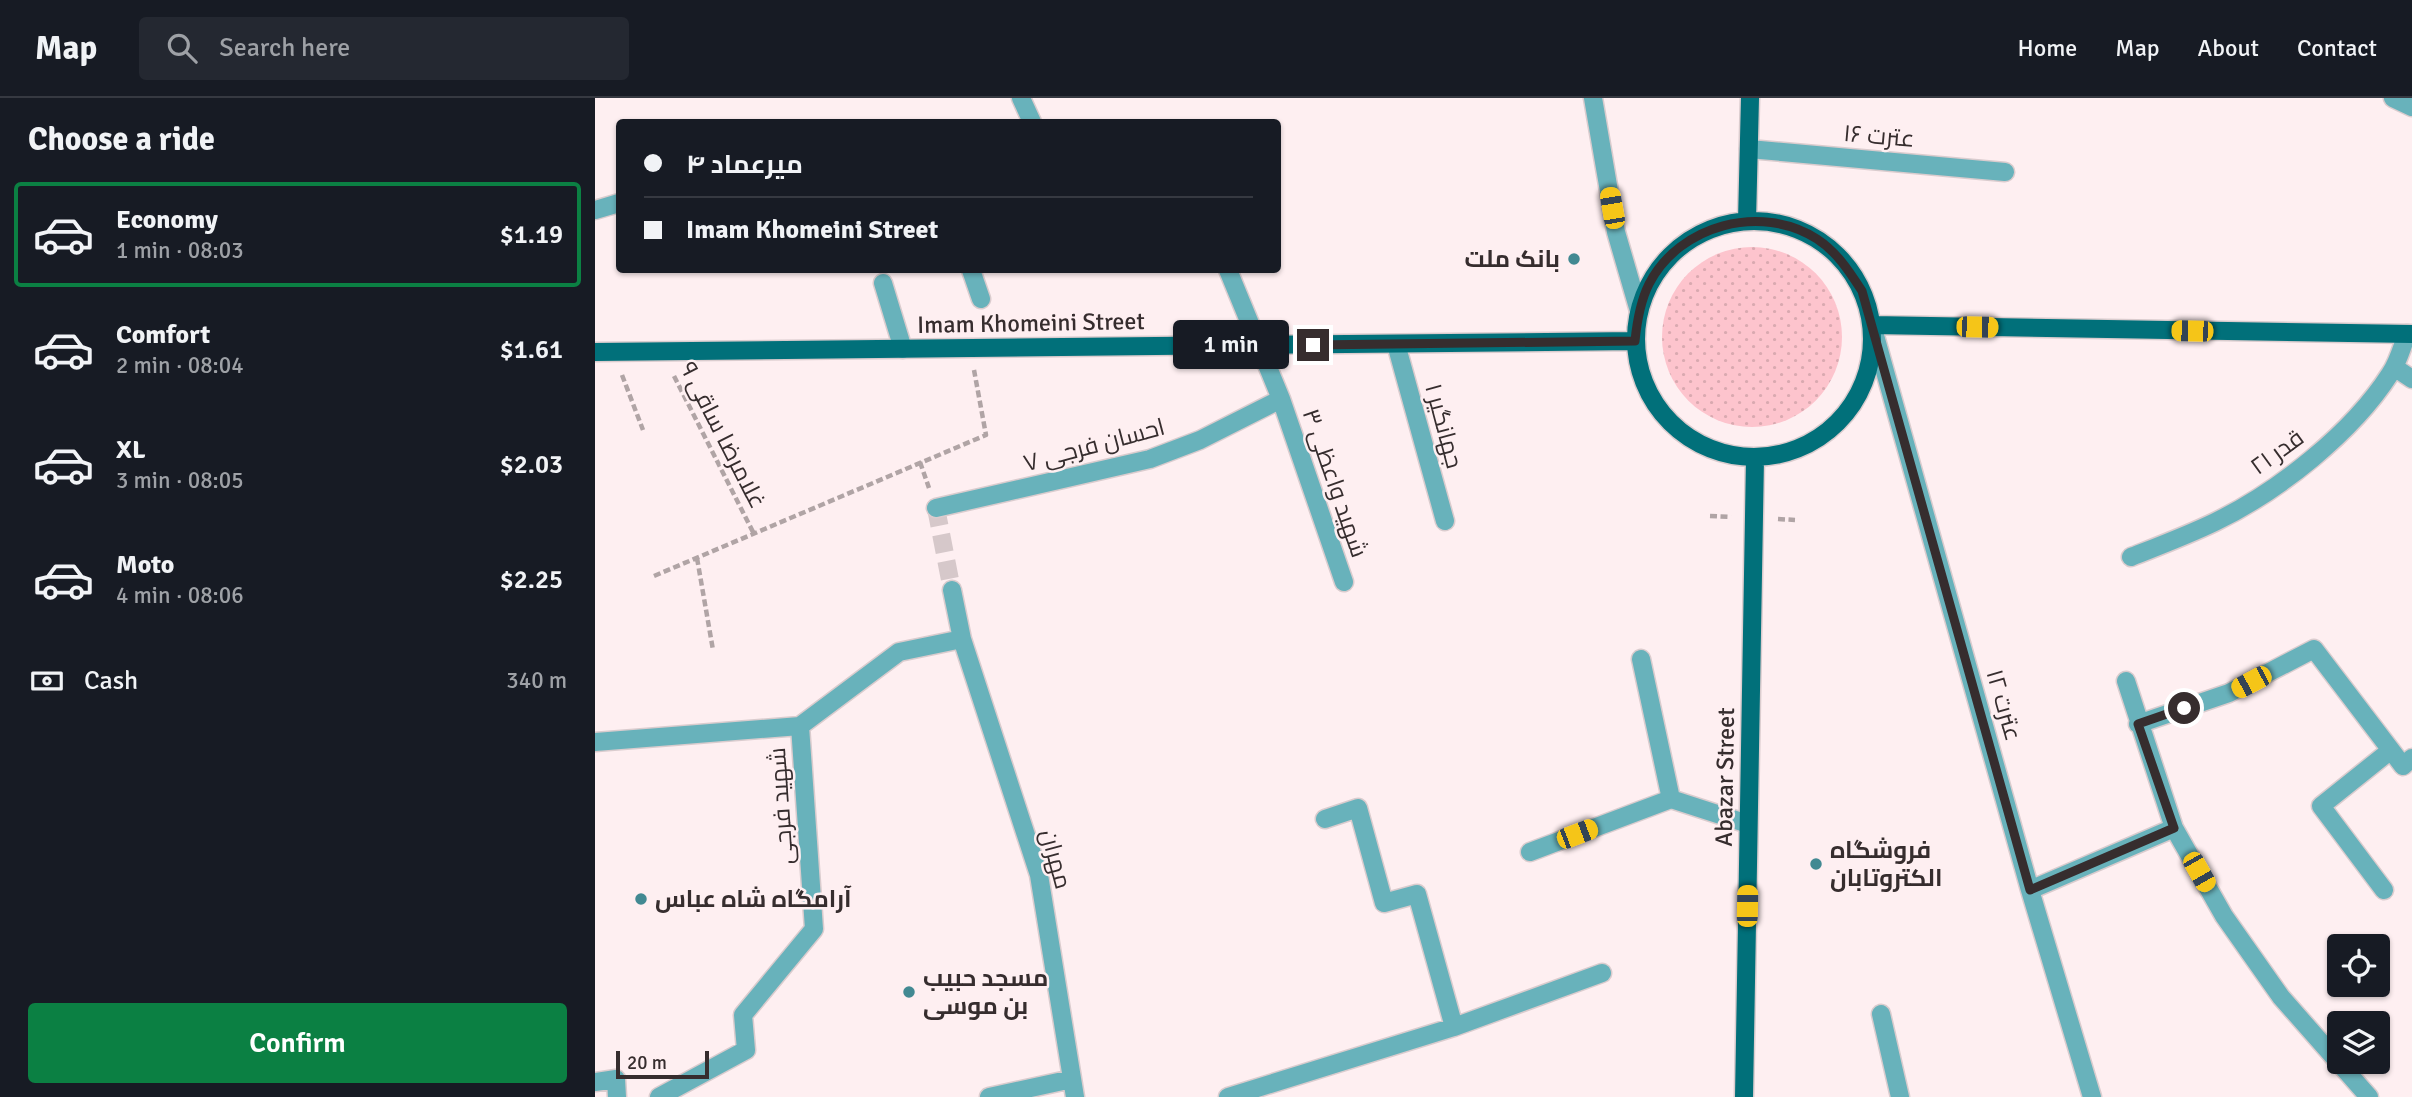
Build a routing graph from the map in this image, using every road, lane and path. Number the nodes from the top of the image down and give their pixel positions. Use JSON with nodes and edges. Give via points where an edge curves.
{"nodes":[{"id":1,"x":1021,"y":98,"type":"edge"},
{"id":2,"x":1594,"y":98,"type":"edge"},
{"id":3,"x":1750,"y":98,"type":"edge"},
{"id":4,"x":2393,"y":98,"type":"edge"},
{"id":5,"x":2412,"y":107,"type":"edge"},
{"id":6,"x":1032,"y":119,"type":"edge"},
{"id":7,"x":1749,"y":149,"type":"junction"},
{"id":8,"x":2004,"y":172,"type":"dead end"},
{"id":9,"x":616,"y":204,"type":"edge"},
{"id":10,"x":595,"y":210,"type":"edge"},
{"id":11,"x":1747,"y":221,"type":"junction"},
{"id":12,"x":972,"y":273,"type":"edge"},
{"id":13,"x":1229,"y":273,"type":"edge"},
{"id":14,"x":883,"y":283,"type":"dead end"},
{"id":15,"x":981,"y":299,"type":"dead end"},
{"id":16,"x":1639,"y":311,"type":"junction"},
{"id":17,"x":1872,"y":325,"type":"junction"},
{"id":18,"x":2409,"y":334,"type":"edge"},
{"id":19,"x":1635,"y":341,"type":"junction"},
{"id":20,"x":1396,"y":344,"type":"junction"},
{"id":21,"x":1258,"y":345,"type":"junction"},
{"id":22,"x":971,"y":348,"type":"junction"},
{"id":23,"x":903,"y":349,"type":"junction"},
{"id":24,"x":661,"y":351,"type":"junction"},
{"id":25,"x":595,"y":352,"type":"edge"},
{"id":26,"x":614,"y":352,"type":"junction"},
{"id":27,"x":2394,"y":367,"type":"junction"},
{"id":28,"x":2412,"y":379,"type":"edge"},
{"id":29,"x":1281,"y":399,"type":"junction"},
{"id":30,"x":643,"y":430,"type":"dead end"},
{"id":31,"x":1755,"y":457,"type":"junction"},
{"id":32,"x":936,"y":509,"type":"dead end"},
{"id":33,"x":1445,"y":521,"type":"dead end"},
{"id":34,"x":754,"y":534,"type":"junction"},
{"id":35,"x":2131,"y":557,"type":"dead end"},
{"id":36,"x":697,"y":558,"type":"junction"},
{"id":37,"x":655,"y":576,"type":"dead end"},
{"id":38,"x":1344,"y":582,"type":"dead end"},
{"id":39,"x":952,"y":590,"type":"tunnel mouth"},
{"id":40,"x":962,"y":639,"type":"junction"},
{"id":41,"x":713,"y":650,"type":"dead end"},
{"id":42,"x":1641,"y":659,"type":"dead end"},
{"id":43,"x":2126,"y":681,"type":"dead end"},
{"id":44,"x":2138,"y":724,"type":"junction"},
{"id":45,"x":800,"y":726,"type":"junction"},
{"id":46,"x":595,"y":742,"type":"edge"},
{"id":47,"x":2391,"y":750,"type":"junction"},
{"id":48,"x":2412,"y":758,"type":"edge"},
{"id":49,"x":1671,"y":799,"type":"junction"},
{"id":50,"x":1325,"y":819,"type":"dead end"},
{"id":51,"x":1748,"y":824,"type":"junction"},
{"id":52,"x":2174,"y":828,"type":"junction"},
{"id":53,"x":1530,"y":852,"type":"dead end"},
{"id":54,"x":2030,"y":890,"type":"junction"},
{"id":55,"x":2384,"y":890,"type":"dead end"},
{"id":56,"x":1602,"y":973,"type":"dead end"},
{"id":57,"x":1881,"y":1014,"type":"dead end"},
{"id":58,"x":1454,"y":1027,"type":"junction"},
{"id":59,"x":595,"y":1082,"type":"edge"},
{"id":60,"x":1073,"y":1088,"type":"edge"},
{"id":61,"x":655,"y":1096,"type":"edge"},
{"id":62,"x":617,"y":1097,"type":"edge"},
{"id":63,"x":989,"y":1097,"type":"edge"},
{"id":64,"x":1228,"y":1097,"type":"edge"},
{"id":65,"x":1744,"y":1097,"type":"edge"},
{"id":66,"x":1900,"y":1097,"type":"edge"},
{"id":67,"x":2092,"y":1097,"type":"edge"},
{"id":68,"x":2369,"y":1097,"type":"edge"}],
"edges":[{"from":1,"to":6,"type":"street"},
{"from":2,"to":16,"type":"street","via":[[1616,232]]},
{"from":3,"to":7,"type":"main road"},
{"from":4,"to":5,"type":"street"},
{"from":7,"to":8,"type":"street","name":"عترت ۱۶"},
{"from":7,"to":11,"type":"main road"},
{"from":9,"to":10,"type":"street"},
{"from":11,"to":16,"type":"main road","via":[[1718,226],[1667,258]]},
{"from":11,"to":17,"type":"main road","via":[[1783,224],[1816,238],[1843,261],[1862,291]]},
{"from":12,"to":15,"type":"street"},
{"from":13,"to":21,"type":"street"},
{"from":14,"to":23,"type":"street"},
{"from":16,"to":19,"type":"main road"},
{"from":17,"to":18,"type":"main road"},
{"from":17,"to":31,"type":"main road","via":[[1870,365],[1855,402],[1829,431],[1794,451]]},
{"from":17,"to":54,"type":"street","name":"عترت ۱۲"},
{"from":18,"to":27,"type":"street","name":"قدر ۲۱"},
{"from":19,"to":20,"type":"main road","name":"Imam Khomeini Street"},
{"from":19,"to":31,"type":"main road","via":[[1642,377],[1659,410],[1685,436],[1718,452]]},
{"from":20,"to":21,"type":"main road","name":"Imam Khomeini Street"},
{"from":20,"to":33,"type":"street","name":"جهانگیر ۱"},
{"from":21,"to":22,"type":"main road","name":"Imam Khomeini Street"},
{"from":21,"to":29,"type":"street"},
{"from":22,"to":23,"type":"main road","name":"Imam Khomeini Street"},
{"from":22,"to":34,"type":"path","via":[[986,435]]},
{"from":23,"to":24,"type":"main road","name":"Imam Khomeini Street"},
{"from":24,"to":26,"type":"main road","name":"Imam Khomeini Street"},
{"from":24,"to":34,"type":"path","name":"غلامرضا ساقی ۹"},
{"from":25,"to":26,"type":"main road","name":"Imam Khomeini Street"},
{"from":26,"to":30,"type":"path"},
{"from":27,"to":28,"type":"street"},
{"from":27,"to":35,"type":"street","name":"قدر ۲۱","via":[[2350,423],[2278,485],[2217,521]]},
{"from":29,"to":32,"type":"street","name":"احسان فرجی ۷","via":[[1200,440],[1150,459]]},
{"from":29,"to":38,"type":"street","name":"شهید واعظی ۳"},
{"from":31,"to":51,"type":"main road","name":"Abazar Street"},
{"from":34,"to":36,"type":"path"},
{"from":36,"to":37,"type":"path"},
{"from":36,"to":41,"type":"path"},
{"from":39,"to":40,"type":"street","name":"مهران"},
{"from":40,"to":45,"type":"street","via":[[899,652]]},
{"from":40,"to":60,"type":"street","name":"مهران","via":[[1038,876]]},
{"from":42,"to":49,"type":"street"},
{"from":43,"to":44,"type":"street"},
{"from":44,"to":47,"type":"street","via":[[2229,693],[2314,649]]},
{"from":44,"to":52,"type":"street"},
{"from":45,"to":46,"type":"street"},
{"from":45,"to":61,"type":"street","name":"شهید فرجی","via":[[814,929],[743,1015],[746,1050]]},
{"from":47,"to":48,"type":"street","via":[[2403,766]]},
{"from":47,"to":55,"type":"street","via":[[2321,806]]},
{"from":49,"to":51,"type":"street"},
{"from":49,"to":53,"type":"street"},
{"from":50,"to":58,"type":"street","via":[[1358,808],[1384,903],[1417,894]]},
{"from":51,"to":65,"type":"main road","name":"Abazar Street"},
{"from":52,"to":54,"type":"street"},
{"from":52,"to":68,"type":"street","via":[[2224,916],[2281,997]]},
{"from":54,"to":67,"type":"street","name":"عترت ۱۲"},
{"from":56,"to":58,"type":"street"},
{"from":57,"to":66,"type":"street"},
{"from":58,"to":64,"type":"street"},
{"from":59,"to":62,"type":"street","via":[[616,1079]]},
{"from":60,"to":63,"type":"street"}]}
